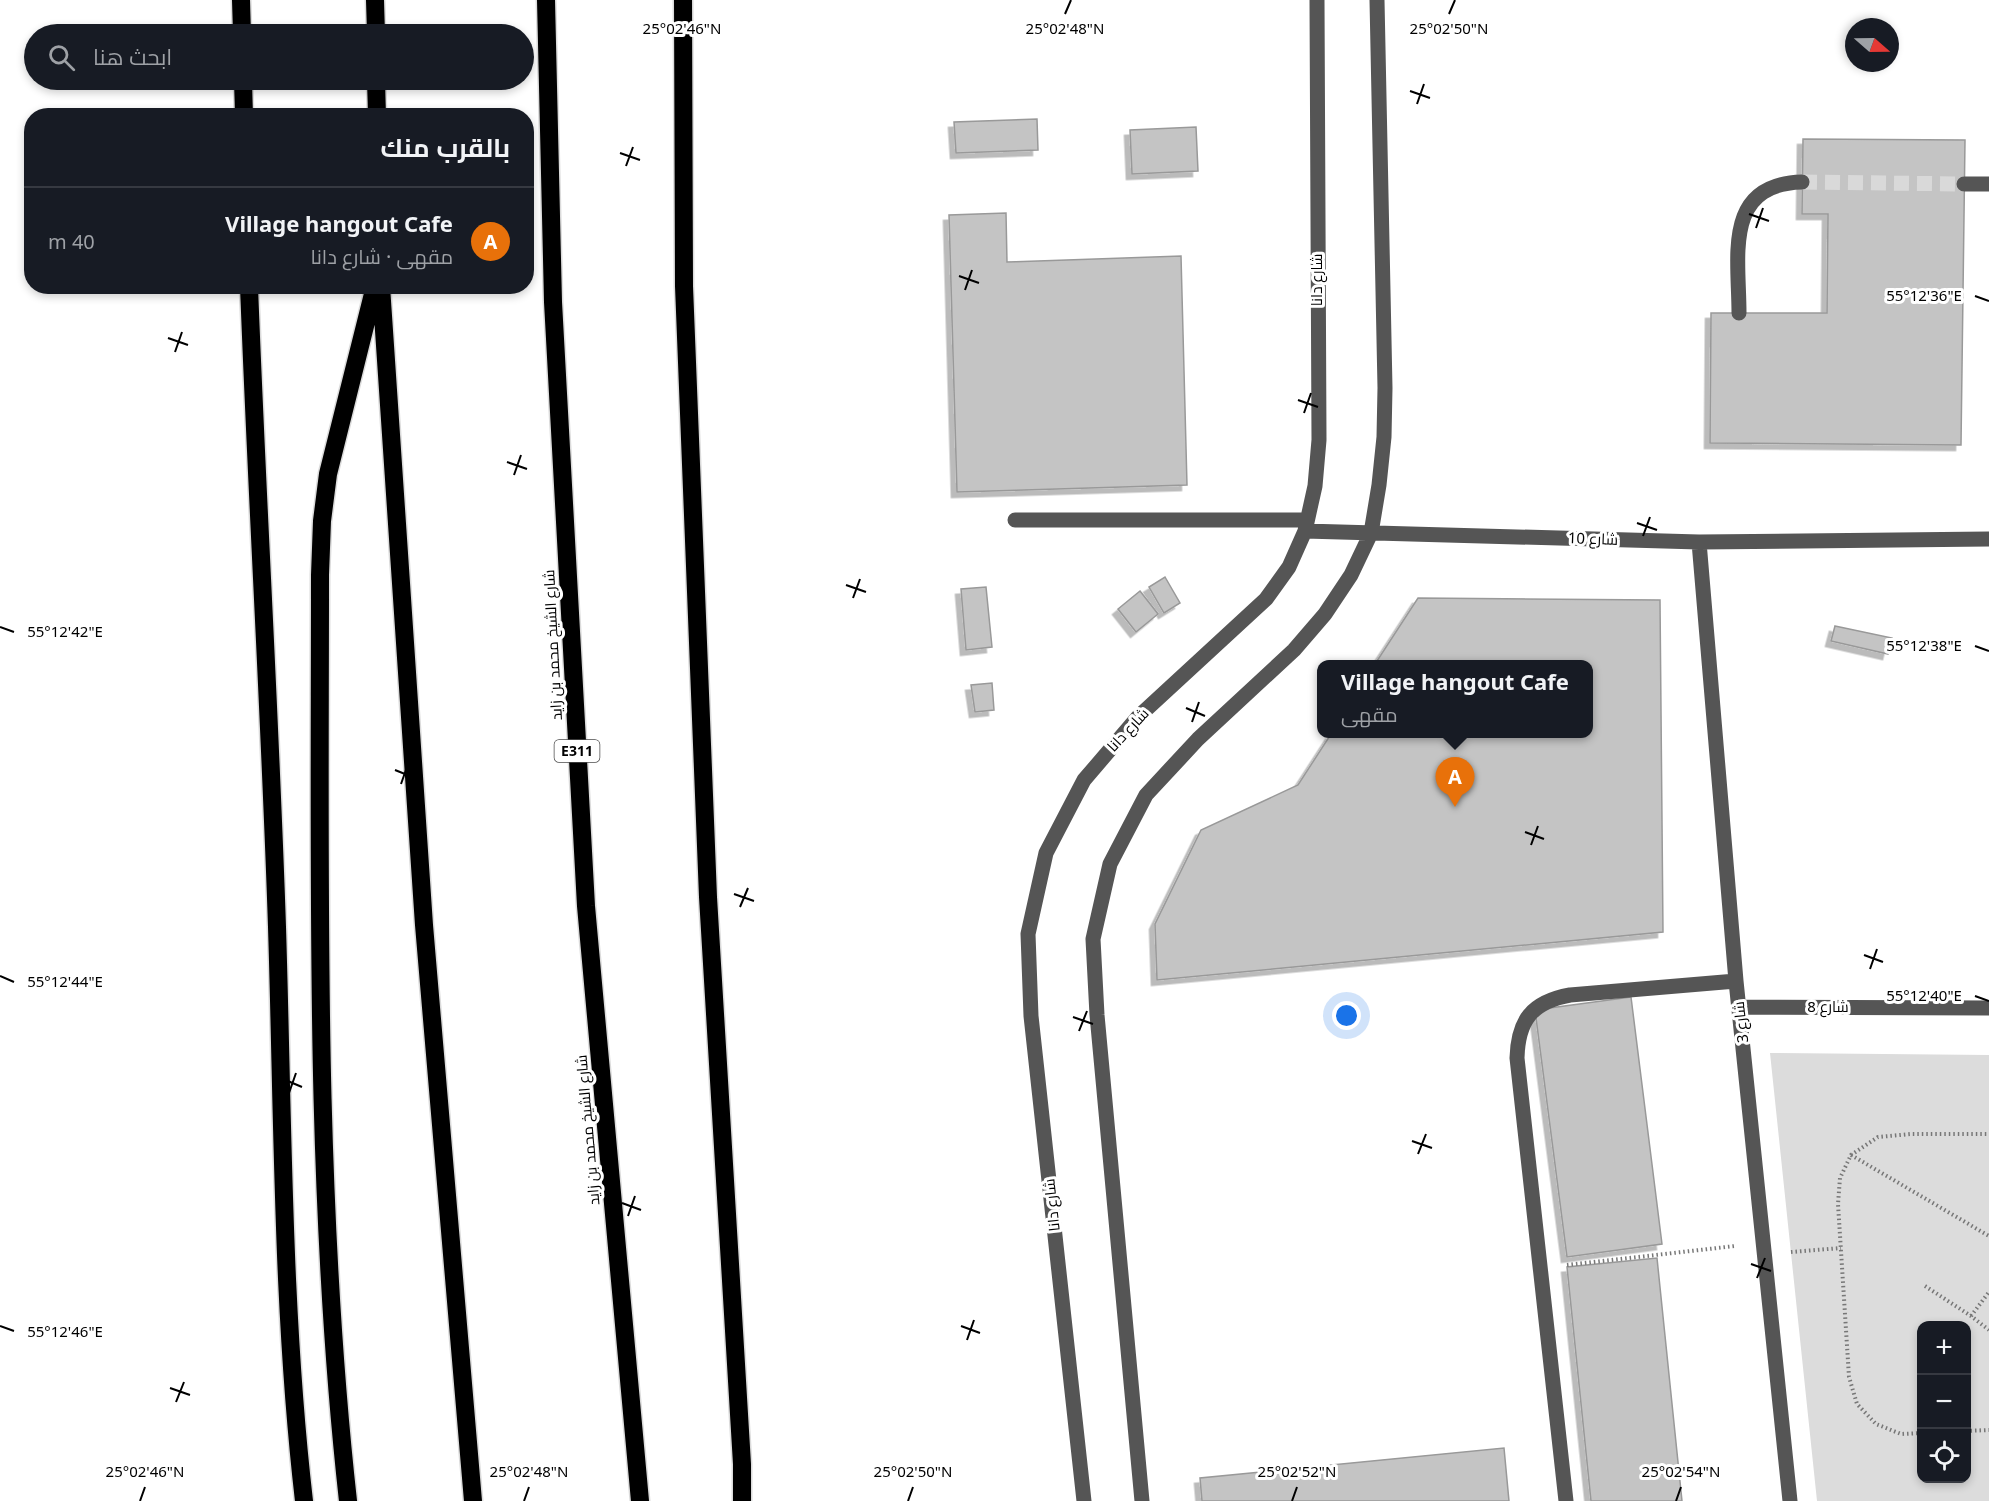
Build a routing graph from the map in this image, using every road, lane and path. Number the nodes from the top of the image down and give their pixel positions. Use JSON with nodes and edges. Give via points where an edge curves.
{"nodes":[{"id":1,"x":241,"y":0,"type":"edge"},
{"id":2,"x":375,"y":0,"type":"edge"},
{"id":3,"x":546,"y":0,"type":"edge"},
{"id":4,"x":683,"y":0,"type":"edge"},
{"id":5,"x":1317,"y":0,"type":"edge"},
{"id":6,"x":1377,"y":0,"type":"edge"},
{"id":7,"x":242,"y":24,"type":"edge"},
{"id":8,"x":376,"y":24,"type":"edge"},
{"id":9,"x":243,"y":90,"type":"edge"},
{"id":10,"x":376,"y":90,"type":"edge"},
{"id":11,"x":244,"y":108,"type":"edge"},
{"id":12,"x":377,"y":108,"type":"edge"},
{"id":13,"x":1802,"y":182,"type":"tunnel mouth"},
{"id":14,"x":1964,"y":184,"type":"tunnel mouth"},
{"id":15,"x":1989,"y":184,"type":"edge"},
{"id":16,"x":249,"y":294,"type":"edge"},
{"id":17,"x":373,"y":294,"type":"edge"},
{"id":18,"x":382,"y":294,"type":"edge"},
{"id":19,"x":1739,"y":313,"type":"dead end"},
{"id":20,"x":1015,"y":520,"type":"dead end"},
{"id":21,"x":1306,"y":526,"type":"junction"},
{"id":22,"x":1371,"y":533,"type":"junction"},
{"id":23,"x":1989,"y":539,"type":"edge"},
{"id":24,"x":1699,"y":542,"type":"junction"},
{"id":25,"x":1736,"y":981,"type":"junction"},
{"id":26,"x":1739,"y":1007,"type":"junction"},
{"id":27,"x":1989,"y":1008,"type":"edge"},
{"id":28,"x":1989,"y":1134,"type":"edge"},
{"id":29,"x":1851,"y":1155,"type":"junction"},
{"id":30,"x":1989,"y":1236,"type":"edge"},
{"id":31,"x":1841,"y":1248,"type":"junction"},
{"id":32,"x":1764,"y":1249,"type":"junction"},
{"id":33,"x":1541,"y":1268,"type":"junction"},
{"id":34,"x":1925,"y":1286,"type":"dead end"},
{"id":35,"x":1989,"y":1292,"type":"edge"},
{"id":36,"x":1971,"y":1316,"type":"junction"},
{"id":37,"x":1989,"y":1330,"type":"edge"},
{"id":38,"x":1989,"y":1430,"type":"edge"},
{"id":39,"x":1971,"y":1431,"type":"edge"},
{"id":40,"x":1917,"y":1433,"type":"edge"},
{"id":41,"x":304,"y":1501,"type":"edge"},
{"id":42,"x":348,"y":1501,"type":"edge"},
{"id":43,"x":473,"y":1501,"type":"edge"},
{"id":44,"x":640,"y":1501,"type":"edge"},
{"id":45,"x":742,"y":1501,"type":"edge"},
{"id":46,"x":1084,"y":1501,"type":"edge"},
{"id":47,"x":1142,"y":1501,"type":"edge"},
{"id":48,"x":1566,"y":1501,"type":"edge"},
{"id":49,"x":1790,"y":1501,"type":"edge"}],
"edges":[{"from":1,"to":7,"type":"highway"},
{"from":2,"to":8,"type":"highway"},
{"from":3,"to":44,"type":"highway","name":"شارع الشيخ محمد بن زايد","number":"E311","via":[[553,302],[585,906]]},
{"from":4,"to":45,"type":"highway","via":[[684,286],[705,825]]},
{"from":5,"to":21,"type":"street","name":"شارع دانا","via":[[1319,440]]},
{"from":6,"to":22,"type":"street","via":[[1385,388],[1384,437]]},
{"from":9,"to":11,"type":"highway"},
{"from":10,"to":12,"type":"highway"},
{"from":13,"to":19,"type":"street","via":[[1773,186],[1760,193],[1743,216],[1739,231]]},
{"from":14,"to":15,"type":"street"},
{"from":16,"to":41,"type":"highway","via":[[291,1349]]},
{"from":17,"to":42,"type":"highway","via":[[328,474],[320,575],[320,932],[326,1205]]},
{"from":18,"to":43,"type":"highway","via":[[424,925]]},
{"from":20,"to":21,"type":"street","name":"شارع 10"},
{"from":21,"to":22,"type":"street","name":"شارع 10"},
{"from":21,"to":46,"type":"street","name":"شارع دانا","via":[[1289,567],[1266,599],[1138,717],[1084,780],[1047,853],[1028,934],[1031,1016]]},
{"from":22,"to":24,"type":"street","name":"شارع 10"},
{"from":22,"to":47,"type":"street","via":[[1351,575],[1325,615],[1146,795],[1110,864],[1093,939]]},
{"from":23,"to":24,"type":"street","name":"شارع 10"},
{"from":24,"to":25,"type":"street","name":"شارع 3"},
{"from":25,"to":26,"type":"street","name":"شارع 3"},
{"from":25,"to":33,"type":"street","via":[[1570,995],[1536,1008],[1524,1022],[1517,1058]]},
{"from":26,"to":27,"type":"street","name":"شارع 8"},
{"from":26,"to":32,"type":"street","name":"شارع 3"},
{"from":28,"to":29,"type":"path","via":[[1878,1137]]},
{"from":29,"to":30,"type":"path"},
{"from":29,"to":31,"type":"path","via":[[1840,1178]]},
{"from":31,"to":32,"type":"path"},
{"from":31,"to":40,"type":"path","via":[[1849,1377],[1857,1404],[1876,1424],[1901,1434]]},
{"from":32,"to":33,"type":"path"},
{"from":32,"to":49,"type":"street","name":"شارع 3"},
{"from":33,"to":48,"type":"street"},
{"from":34,"to":36,"type":"path"},
{"from":35,"to":36,"type":"path"},
{"from":36,"to":37,"type":"path"},
{"from":38,"to":39,"type":"path"}]}
